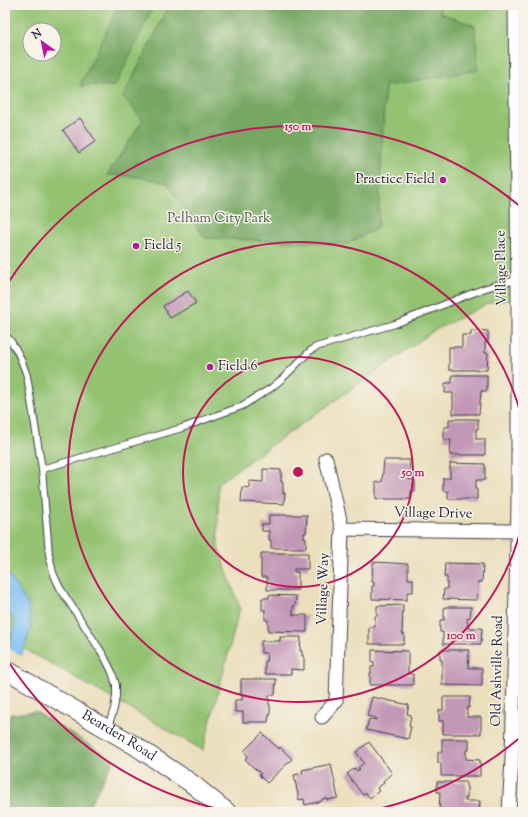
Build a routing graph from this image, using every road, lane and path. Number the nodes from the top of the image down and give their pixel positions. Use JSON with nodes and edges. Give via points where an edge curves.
{"nodes":[{"id":1,"x":515,"y":5,"type":"edge"},
{"id":2,"x":520,"y":220,"type":"edge"},
{"id":3,"x":518,"y":280,"type":"junction"},
{"id":4,"x":5,"y":334,"type":"edge"},
{"id":5,"x":326,"y":459,"type":"dead end"},
{"id":6,"x":42,"y":468,"type":"junction"},
{"id":7,"x":342,"y":529,"type":"junction"},
{"id":8,"x":520,"y":531,"type":"edge"},
{"id":9,"x":5,"y":669,"type":"edge"},
{"id":10,"x":322,"y":717,"type":"dead end"},
{"id":11,"x":108,"y":729,"type":"junction"},
{"id":12,"x":227,"y":812,"type":"edge"},
{"id":13,"x":509,"y":812,"type":"edge"}],
"edges":[{"from":1,"to":2,"type":"street","name":"Village Place"},
{"from":2,"to":3,"type":"street","name":"Village Place"},
{"from":3,"to":6,"type":"lane","via":[[483,289],[395,324],[316,347],[271,388],[242,406],[182,428]]},
{"from":3,"to":8,"type":"street","name":"Village Place"},
{"from":4,"to":6,"type":"lane","via":[[13,343],[27,376]]},
{"from":5,"to":7,"type":"street","name":"Village Way"},
{"from":6,"to":11,"type":"lane","via":[[53,573],[104,656],[116,685],[114,709]]},
{"from":7,"to":8,"type":"street","name":"Village Drive"},
{"from":7,"to":10,"type":"street","name":"Village Way","via":[[336,701]]},
{"from":8,"to":13,"type":"street","name":"Old Ashville Road"},
{"from":9,"to":11,"type":"street","name":"Bearden Road"},
{"from":11,"to":12,"type":"street","name":"Bearden Road","via":[[191,783]]}]}
